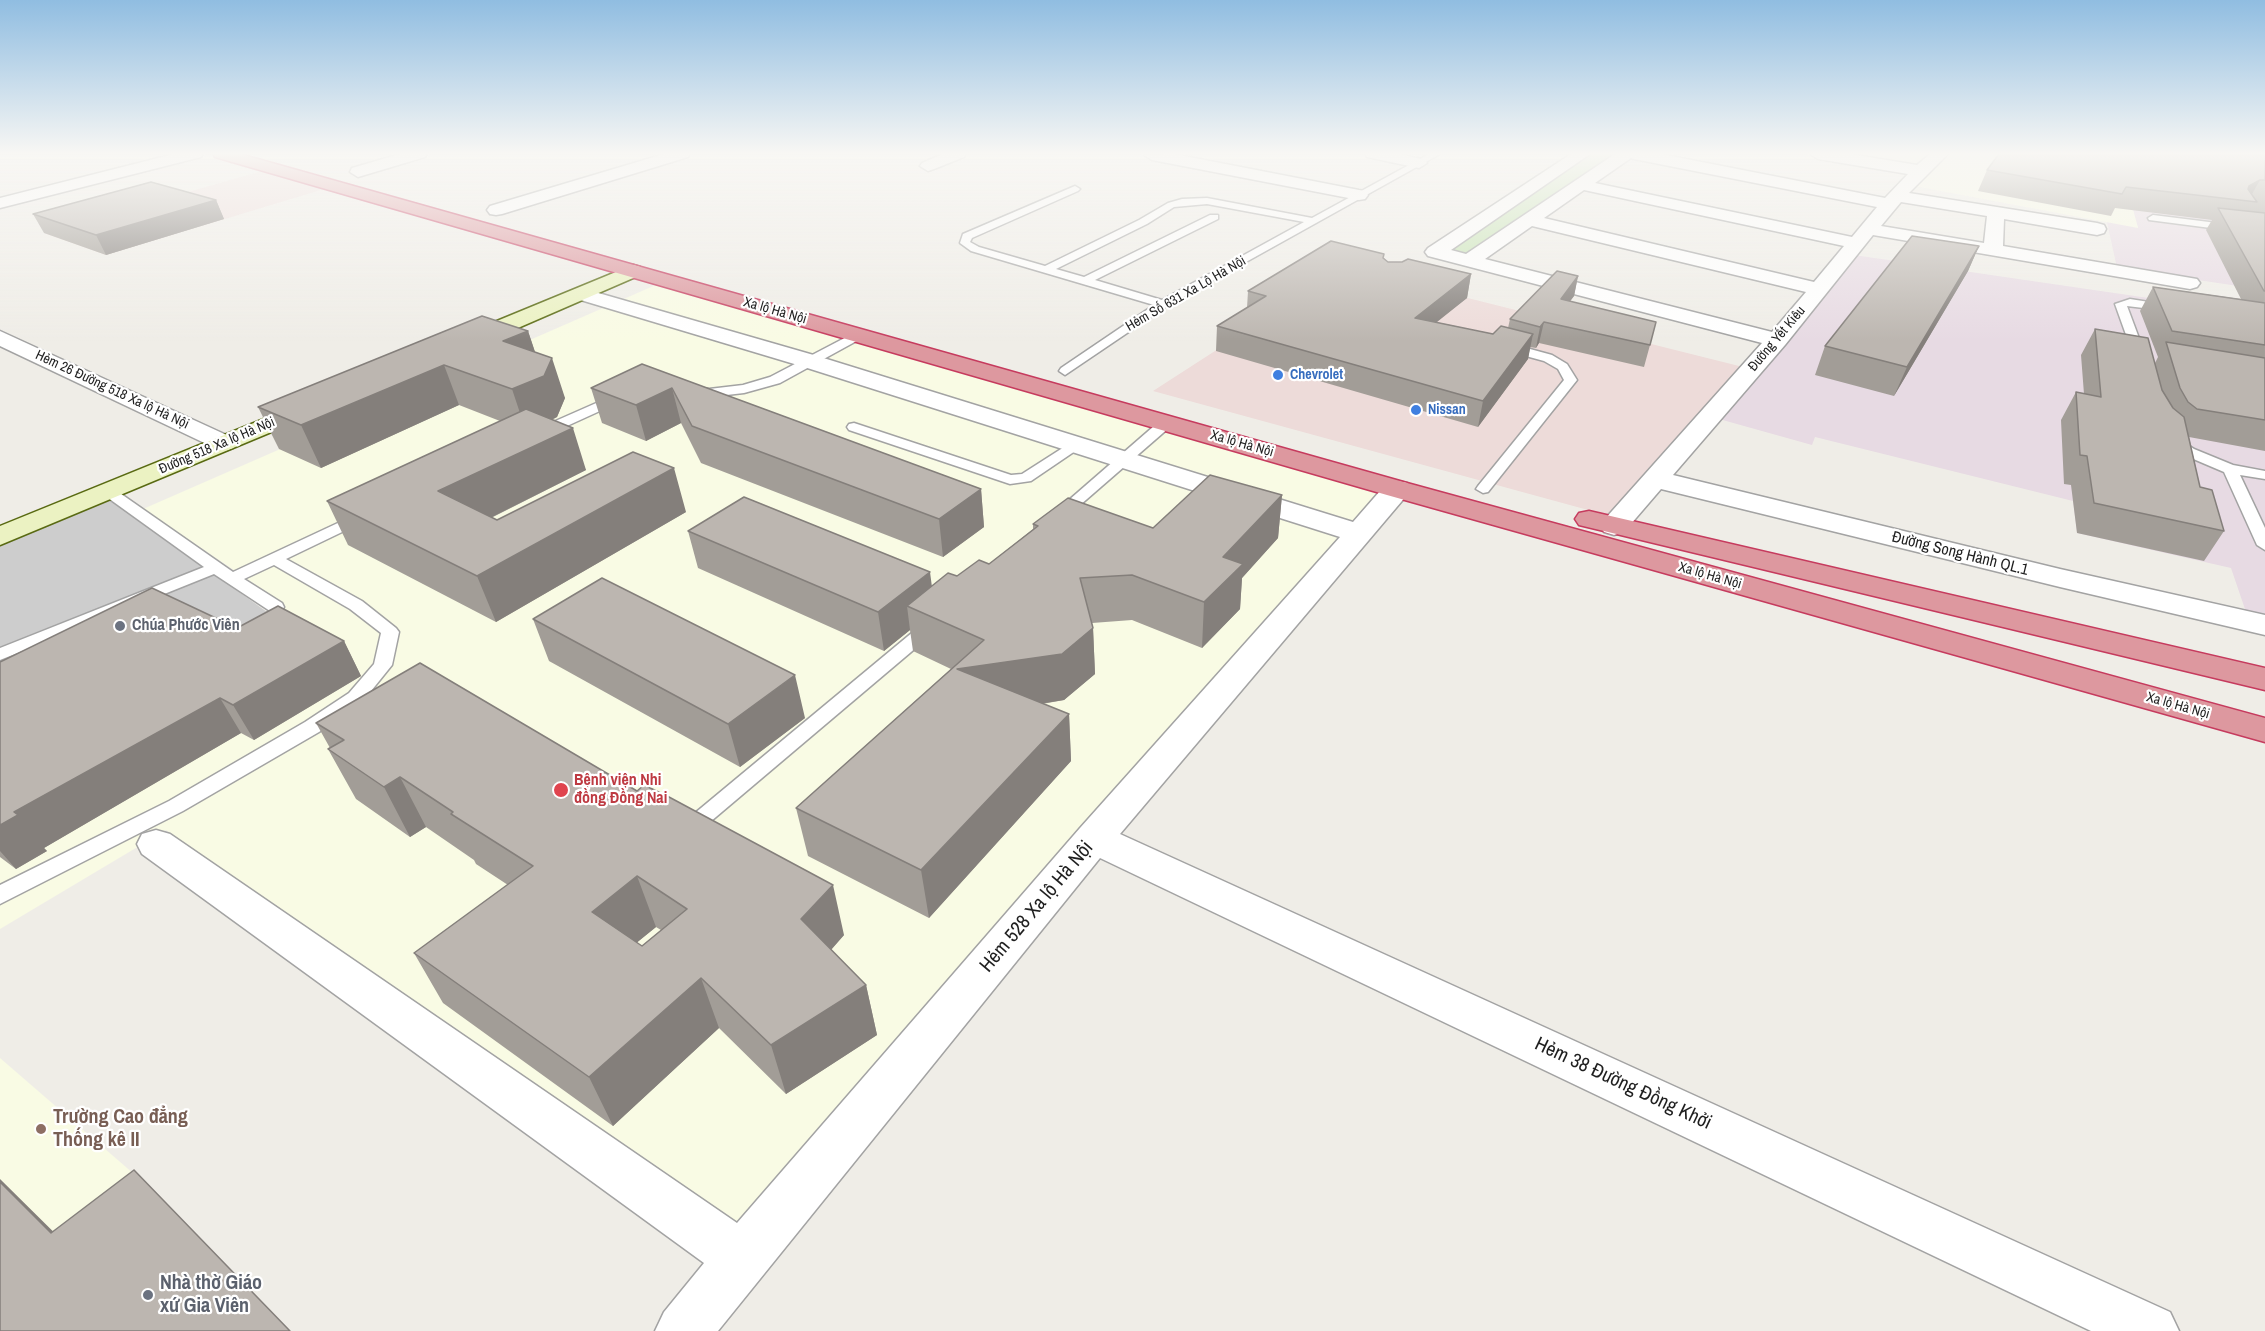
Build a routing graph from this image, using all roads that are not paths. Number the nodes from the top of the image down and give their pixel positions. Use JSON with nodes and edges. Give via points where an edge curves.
{"nodes":[{"id":1,"x":442,"y":216,"type":"edge"},
{"id":2,"x":517,"y":216,"type":"edge"},
{"id":3,"x":1013,"y":216,"type":"edge"},
{"id":4,"x":1153,"y":216,"type":"edge"},
{"id":5,"x":1287,"y":216,"type":"edge"},
{"id":6,"x":1322,"y":216,"type":"edge"},
{"id":7,"x":1489,"y":216,"type":"edge"},
{"id":8,"x":1535,"y":216,"type":"edge"},
{"id":9,"x":1752,"y":216,"type":"edge"},
{"id":10,"x":1879,"y":216,"type":"edge"},
{"id":11,"x":1996,"y":216,"type":"edge"},
{"id":12,"x":2022,"y":216,"type":"edge"},
{"id":13,"x":2248,"y":216,"type":"edge"},
{"id":14,"x":1214,"y":217,"type":"dead end"},
{"id":15,"x":2153,"y":218,"type":"edge"},
{"id":16,"x":530,"y":220,"type":"dead end"},
{"id":17,"x":1529,"y":220,"type":"junction"},
{"id":18,"x":1313,"y":221,"type":"junction"},
{"id":19,"x":2097,"y":229,"type":"dead end"},
{"id":20,"x":2261,"y":231,"type":"edge"},
{"id":21,"x":1861,"y":236,"type":"junction"},
{"id":22,"x":1993,"y":251,"type":"junction"},
{"id":23,"x":1435,"y":252,"type":"junction"},
{"id":24,"x":1470,"y":260,"type":"junction"},
{"id":25,"x":1418,"y":263,"type":"edge"},
{"id":26,"x":1048,"y":269,"type":"junction"},
{"id":27,"x":633,"y":270,"type":"junction"},
{"id":28,"x":1085,"y":281,"type":"junction"},
{"id":29,"x":2190,"y":283,"type":"dead end"},
{"id":30,"x":1819,"y":289,"type":"junction"},
{"id":31,"x":581,"y":294,"type":"junction"},
{"id":32,"x":1162,"y":304,"type":"junction"},
{"id":33,"x":2175,"y":309,"type":"edge"},
{"id":34,"x":858,"y":334,"type":"junction"},
{"id":35,"x":0,"y":338,"type":"edge"},
{"id":36,"x":1777,"y":340,"type":"junction"},
{"id":37,"x":1494,"y":344,"type":"edge"},
{"id":38,"x":448,"y":349,"type":"edge"},
{"id":39,"x":809,"y":361,"type":"junction"},
{"id":40,"x":2145,"y":364,"type":"edge"},
{"id":41,"x":1056,"y":368,"type":"joint"},
{"id":42,"x":1085,"y":376,"type":"dead end"},
{"id":43,"x":1114,"y":385,"type":"dead end"},
{"id":44,"x":678,"y":390,"type":"edge"},
{"id":45,"x":628,"y":394,"type":"edge"},
{"id":46,"x":331,"y":399,"type":"edge"},
{"id":47,"x":1166,"y":423,"type":"junction"},
{"id":48,"x":854,"y":427,"type":"dead end"},
{"id":49,"x":2164,"y":432,"type":"edge"},
{"id":50,"x":528,"y":438,"type":"edge"},
{"id":51,"x":224,"y":443,"type":"junction"},
{"id":52,"x":1077,"y":445,"type":"junction"},
{"id":53,"x":1124,"y":460,"type":"junction"},
{"id":54,"x":2230,"y":469,"type":"junction"},
{"id":55,"x":2265,"y":475,"type":"edge"},
{"id":56,"x":1655,"y":479,"type":"junction"},
{"id":57,"x":1397,"y":489,"type":"junction"},
{"id":58,"x":1483,"y":489,"type":"junction"},
{"id":59,"x":109,"y":492,"type":"junction"},
{"id":60,"x":376,"y":510,"type":"edge"},
{"id":61,"x":1614,"y":526,"type":"junction"},
{"id":62,"x":1045,"y":527,"type":"edge"},
{"id":63,"x":1357,"y":533,"type":"junction"},
{"id":64,"x":0,"y":536,"type":"edge"},
{"id":65,"x":2264,"y":541,"type":"edge"},
{"id":66,"x":274,"y":559,"type":"junction"},
{"id":67,"x":215,"y":568,"type":"junction"},
{"id":68,"x":232,"y":579,"type":"junction"},
{"id":69,"x":276,"y":607,"type":"edge"},
{"id":70,"x":941,"y":617,"type":"edge"},
{"id":71,"x":2265,"y":625,"type":"edge"},
{"id":72,"x":0,"y":654,"type":"edge"},
{"id":73,"x":2265,"y":679,"type":"edge"},
{"id":74,"x":2265,"y":730,"type":"edge"},
{"id":75,"x":690,"y":828,"type":"edge"},
{"id":76,"x":1094,"y":838,"type":"junction"},
{"id":77,"x":156,"y":844,"type":"dead end"},
{"id":78,"x":0,"y":895,"type":"edge"},
{"id":79,"x":742,"y":1258,"type":"junction"},
{"id":80,"x":683,"y":1331,"type":"edge"},
{"id":81,"x":2151,"y":1331,"type":"edge"}],
"edges":[{"from":1,"to":27,"type":"highway","name":"Xa lộ Hà Nội"},
{"from":2,"to":16,"type":"highway"},
{"from":3,"to":26,"type":"lane","via":[[967,236],[965,243]]},
{"from":4,"to":26,"type":"lane"},
{"from":5,"to":18,"type":"lane"},
{"from":6,"to":18,"type":"lane","name":"Hẻm Số 631 Xa Lộ Hà Nội"},
{"from":7,"to":23,"type":"street"},
{"from":8,"to":17,"type":"street"},
{"from":9,"to":21,"type":"street"},
{"from":10,"to":21,"type":"street","name":"Đường Yết Kiêu"},
{"from":11,"to":22,"type":"street"},
{"from":12,"to":19,"type":"street"},
{"from":13,"to":20,"type":"lane"},
{"from":14,"to":28,"type":"lane"},
{"from":15,"to":20,"type":"lane"},
{"from":17,"to":24,"type":"street"},
{"from":17,"to":30,"type":"street"},
{"from":18,"to":32,"type":"lane","name":"Hẻm Số 631 Xa Lộ Hà Nội"},
{"from":21,"to":22,"type":"street"},
{"from":21,"to":30,"type":"street","name":"Đường Yết Kiêu"},
{"from":22,"to":29,"type":"street"},
{"from":23,"to":24,"type":"street"},
{"from":23,"to":25,"type":"street"},
{"from":24,"to":36,"type":"street"},
{"from":26,"to":28,"type":"lane"},
{"from":27,"to":31,"type":"street"},
{"from":27,"to":34,"type":"highway","name":"Xa lộ Hà Nội"},
{"from":28,"to":32,"type":"lane"},
{"from":30,"to":36,"type":"street","name":"Đường Yết Kiêu"},
{"from":31,"to":38,"type":"street"},
{"from":31,"to":39,"type":"street"},
{"from":32,"to":41,"type":"lane","name":"Hẻm Số 631 Xa Lộ Hà Nội"},
{"from":33,"to":40,"type":"lane","via":[[2121,304]]},
{"from":34,"to":39,"type":"lane"},
{"from":34,"to":47,"type":"highway","name":"Xa lộ Hà Nội"},
{"from":35,"to":51,"type":"street","name":"Hẻm 26 Đường 518 Xa lộ Hà Nội"},
{"from":36,"to":56,"type":"street","name":"Đường Yết Kiêu"},
{"from":37,"to":58,"type":"lane","via":[[1548,358],[1563,367],[1571,380]]},
{"from":39,"to":44,"type":"lane","via":[[775,380],[744,389],[709,393]]},
{"from":39,"to":52,"type":"street"},
{"from":41,"to":42,"type":"highway"},
{"from":43,"to":58,"type":"highway","name":"Xa lộ Hà Nội"},
{"from":45,"to":50,"type":"lane"},
{"from":46,"to":51,"type":"street","name":"Đường 518 Xa lộ Hà Nội"},
{"from":47,"to":53,"type":"lane"},
{"from":47,"to":57,"type":"highway","name":"Xa lộ Hà Nội"},
{"from":48,"to":52,"type":"lane","via":[[1010,480],[1026,478]]},
{"from":49,"to":54,"type":"lane","via":[[2189,452]]},
{"from":51,"to":59,"type":"street","name":"Đường 518 Xa lộ Hà Nội"},
{"from":52,"to":53,"type":"street"},
{"from":53,"to":62,"type":"lane"},
{"from":53,"to":63,"type":"street"},
{"from":54,"to":55,"type":"lane"},
{"from":54,"to":65,"type":"lane"},
{"from":56,"to":61,"type":"street","name":"Đường Yết Kiêu"},
{"from":56,"to":71,"type":"street","name":"Đường Song Hành QL.1"},
{"from":57,"to":63,"type":"street","name":"Hẻm 528 Xa lộ Hà Nội"},
{"from":57,"to":74,"type":"highway","name":"Xa lộ Hà Nội"},
{"from":58,"to":61,"type":"highway","name":"Xa lộ Hà Nội"},
{"from":59,"to":64,"type":"street","name":"Đường 518 Xa lộ Hà Nội"},
{"from":59,"to":67,"type":"lane"},
{"from":60,"to":66,"type":"lane"},
{"from":61,"to":73,"type":"highway","name":"Xa lộ Hà Nội"},
{"from":63,"to":76,"type":"street","name":"Hẻm 528 Xa lộ Hà Nội"},
{"from":66,"to":68,"type":"lane"},
{"from":66,"to":78,"type":"lane","via":[[356,605],[390,632],[383,665],[356,697],[312,727],[176,806]]},
{"from":67,"to":68,"type":"lane"},
{"from":67,"to":72,"type":"lane"},
{"from":68,"to":69,"type":"lane"},
{"from":70,"to":75,"type":"lane"},
{"from":76,"to":79,"type":"street","name":"Hẻm 528 Xa lộ Hà Nội"},
{"from":76,"to":81,"type":"street","name":"Hẻm 38 Đường Đồng Khởi"},
{"from":77,"to":79,"type":"street"},
{"from":79,"to":80,"type":"street","name":"Hẻm 528 Xa lộ Hà Nội"}]}
